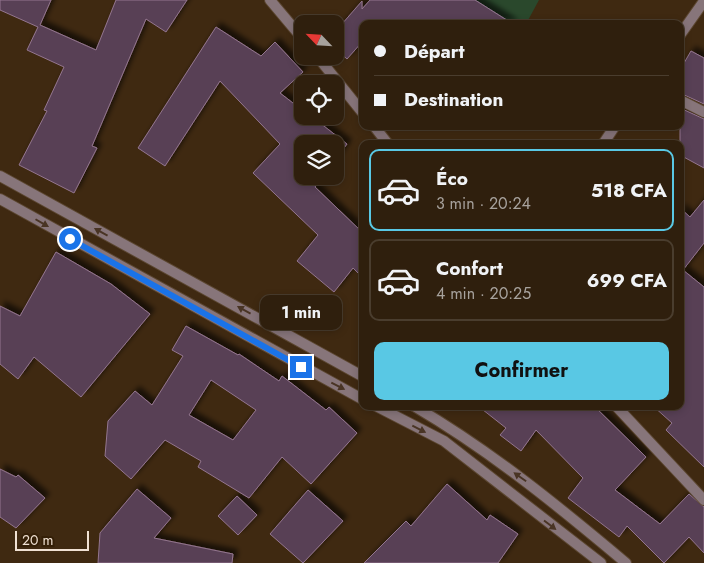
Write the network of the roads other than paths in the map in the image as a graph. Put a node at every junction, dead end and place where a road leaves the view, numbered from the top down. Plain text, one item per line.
1 (270, 0) edge
2 (704, 2) edge
3 (294, 28) edge
4 (684, 30) edge
5 (324, 65) edge
6 (684, 102) edge
7 (359, 108) edge
8 (704, 112) edge
9 (377, 130) edge
10 (385, 140) edge
11 (0, 176) edge
12 (0, 199) edge
13 (359, 374) edge
14 (359, 397) edge
15 (384, 410) edge
16 (421, 410) edge
17 (620, 410) edge
18 (704, 500) edge
19 (601, 563) edge
20 (626, 563) edge

1 - 3 street
2 - 4 street
5 - 7 street
6 - 8 street
9 - 10 street
13 -> 11 street
12 -> 14 street
15 -> 19 street
20 -> 16 street
17 - 18 street

